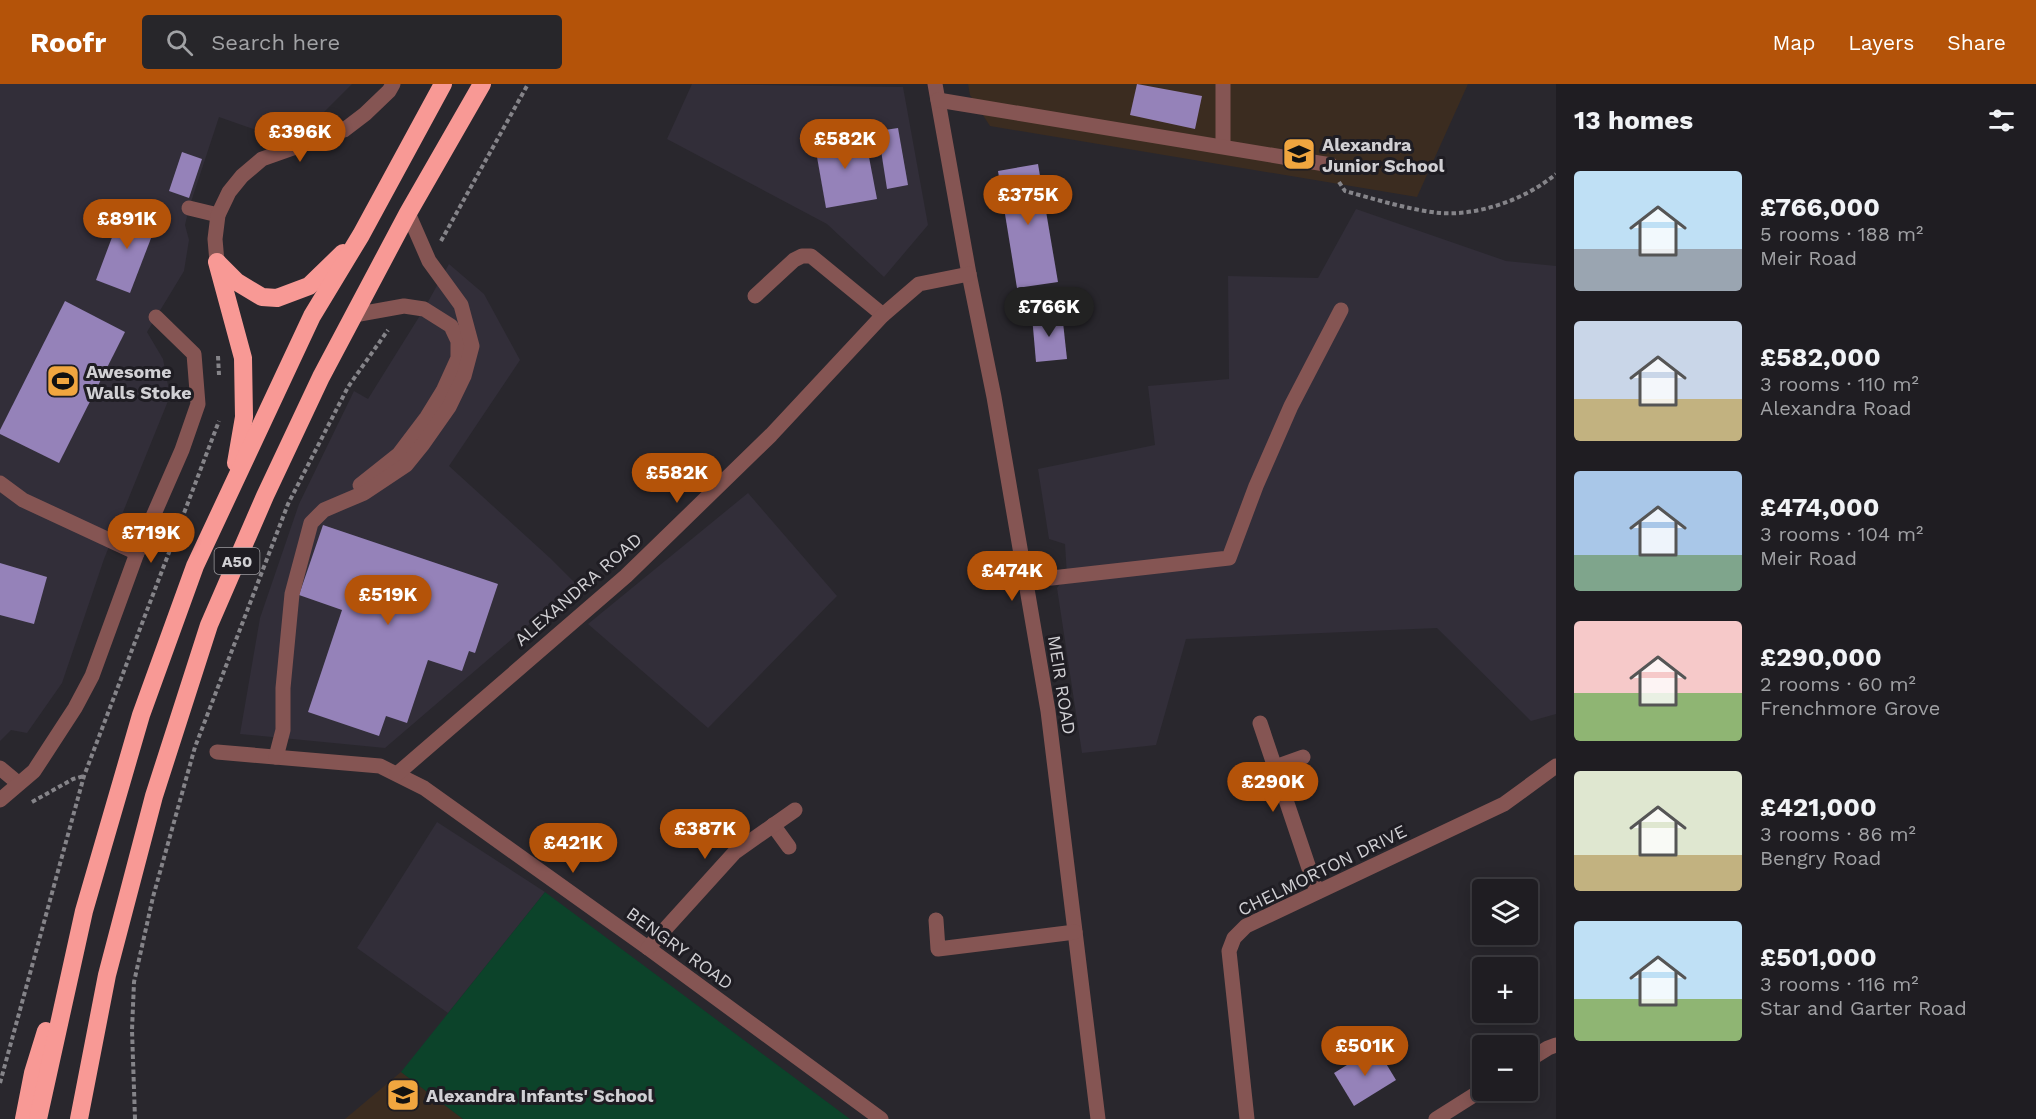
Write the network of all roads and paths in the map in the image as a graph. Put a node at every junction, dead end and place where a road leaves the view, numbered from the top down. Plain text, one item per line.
1 (393, 84) edge
2 (443, 84) edge
3 (482, 84) edge
4 (528, 84) edge
5 (935, 84) edge
6 (1223, 84) edge
7 (938, 100) junction
8 (1223, 146) junction
9 (1331, 165) joint
10 (1556, 174) edge
11 (189, 208) dead end
12 (408, 213) junction
13 (218, 215) junction
14 (362, 235) junction
15 (429, 261) junction
16 (217, 262) junction
17 (969, 274) junction
18 (755, 296) dead end
19 (404, 306) junction
20 (1341, 310) dead end
21 (354, 315) junction
22 (883, 315) junction
23 (156, 317) dead end
24 (218, 354) dead end
25 (220, 384) dead end
26 (222, 415) dead end
27 (0, 483) edge
28 (231, 489) junction
29 (344, 500) junction
30 (137, 553) junction
31 (1025, 581) junction
32 (1260, 723) dead end
33 (217, 752) dead end
34 (276, 757) junction
35 (1303, 758) dead end
36 (1556, 766) edge
37 (1275, 767) junction
38 (0, 768) edge
39 (397, 774) junction
40 (84, 776) junction
41 (18, 783) junction
42 (0, 800) edge
43 (25, 806) dead end
44 (795, 810) dead end
45 (773, 825) junction
46 (789, 847) dead end
47 (90, 890) junction
48 (1317, 892) junction
49 (936, 920) dead end
50 (1075, 932) junction
51 (648, 948) junction
52 (1556, 1045) edge
53 (1538, 1054) edge
54 (87, 1076) junction
55 (0, 1083) edge
56 (1472, 1096) edge
57 (24, 1119) edge
58 (38, 1119) edge
59 (79, 1119) edge
60 (85, 1119) edge
61 (135, 1119) edge
62 (881, 1119) edge
63 (1098, 1119) edge
64 (1247, 1119) edge
65 (1436, 1119) edge

1 - 13 street
2 - 14 highway, A50
3 - 12 highway, A50
4 - 15 path
5 - 7 street, MEIR ROAD
6 - 8 street
7 - 8 street
7 - 17 street, MEIR ROAD
8 - 9 street
9 - 10 path
11 - 13 street
12 - 15 street
12 - 21 highway, A50
13 - 16 street
14 - 16 highway
14 - 28 highway, A50
15 - 29 street
16 - 28 highway
17 - 22 street, ALEXANDRA ROAD
17 - 31 street, MEIR ROAD
18 - 22 street
19 - 21 street
19 - 29 street
19 - 61 path
20 - 31 street
21 - 54 highway, A50
22 - 39 street, ALEXANDRA ROAD
23 - 30 street
24 - 25 path
26 - 40 path
27 - 30 street
28 - 47 highway, A50
29 - 34 street
30 - 41 street
31 - 50 street, MEIR ROAD
32 - 37 street
33 - 34 street, BENGRY ROAD
34 - 39 street, BENGRY ROAD
35 - 37 street
36 - 48 street, CHELMORTON DRIVE
37 - 48 street
38 - 41 street
39 - 51 street, BENGRY ROAD
40 - 43 path
40 - 55 path
41 - 42 street
44 - 45 street
45 - 46 street
45 - 51 street
47 - 57 highway
47 - 58 highway, A50
48 - 64 street, CHELMORTON DRIVE
49 - 50 street
50 - 63 street, MEIR ROAD
51 - 62 street, BENGRY ROAD
52 - 53 street
54 - 59 highway, A50
54 - 60 highway
56 - 65 street

